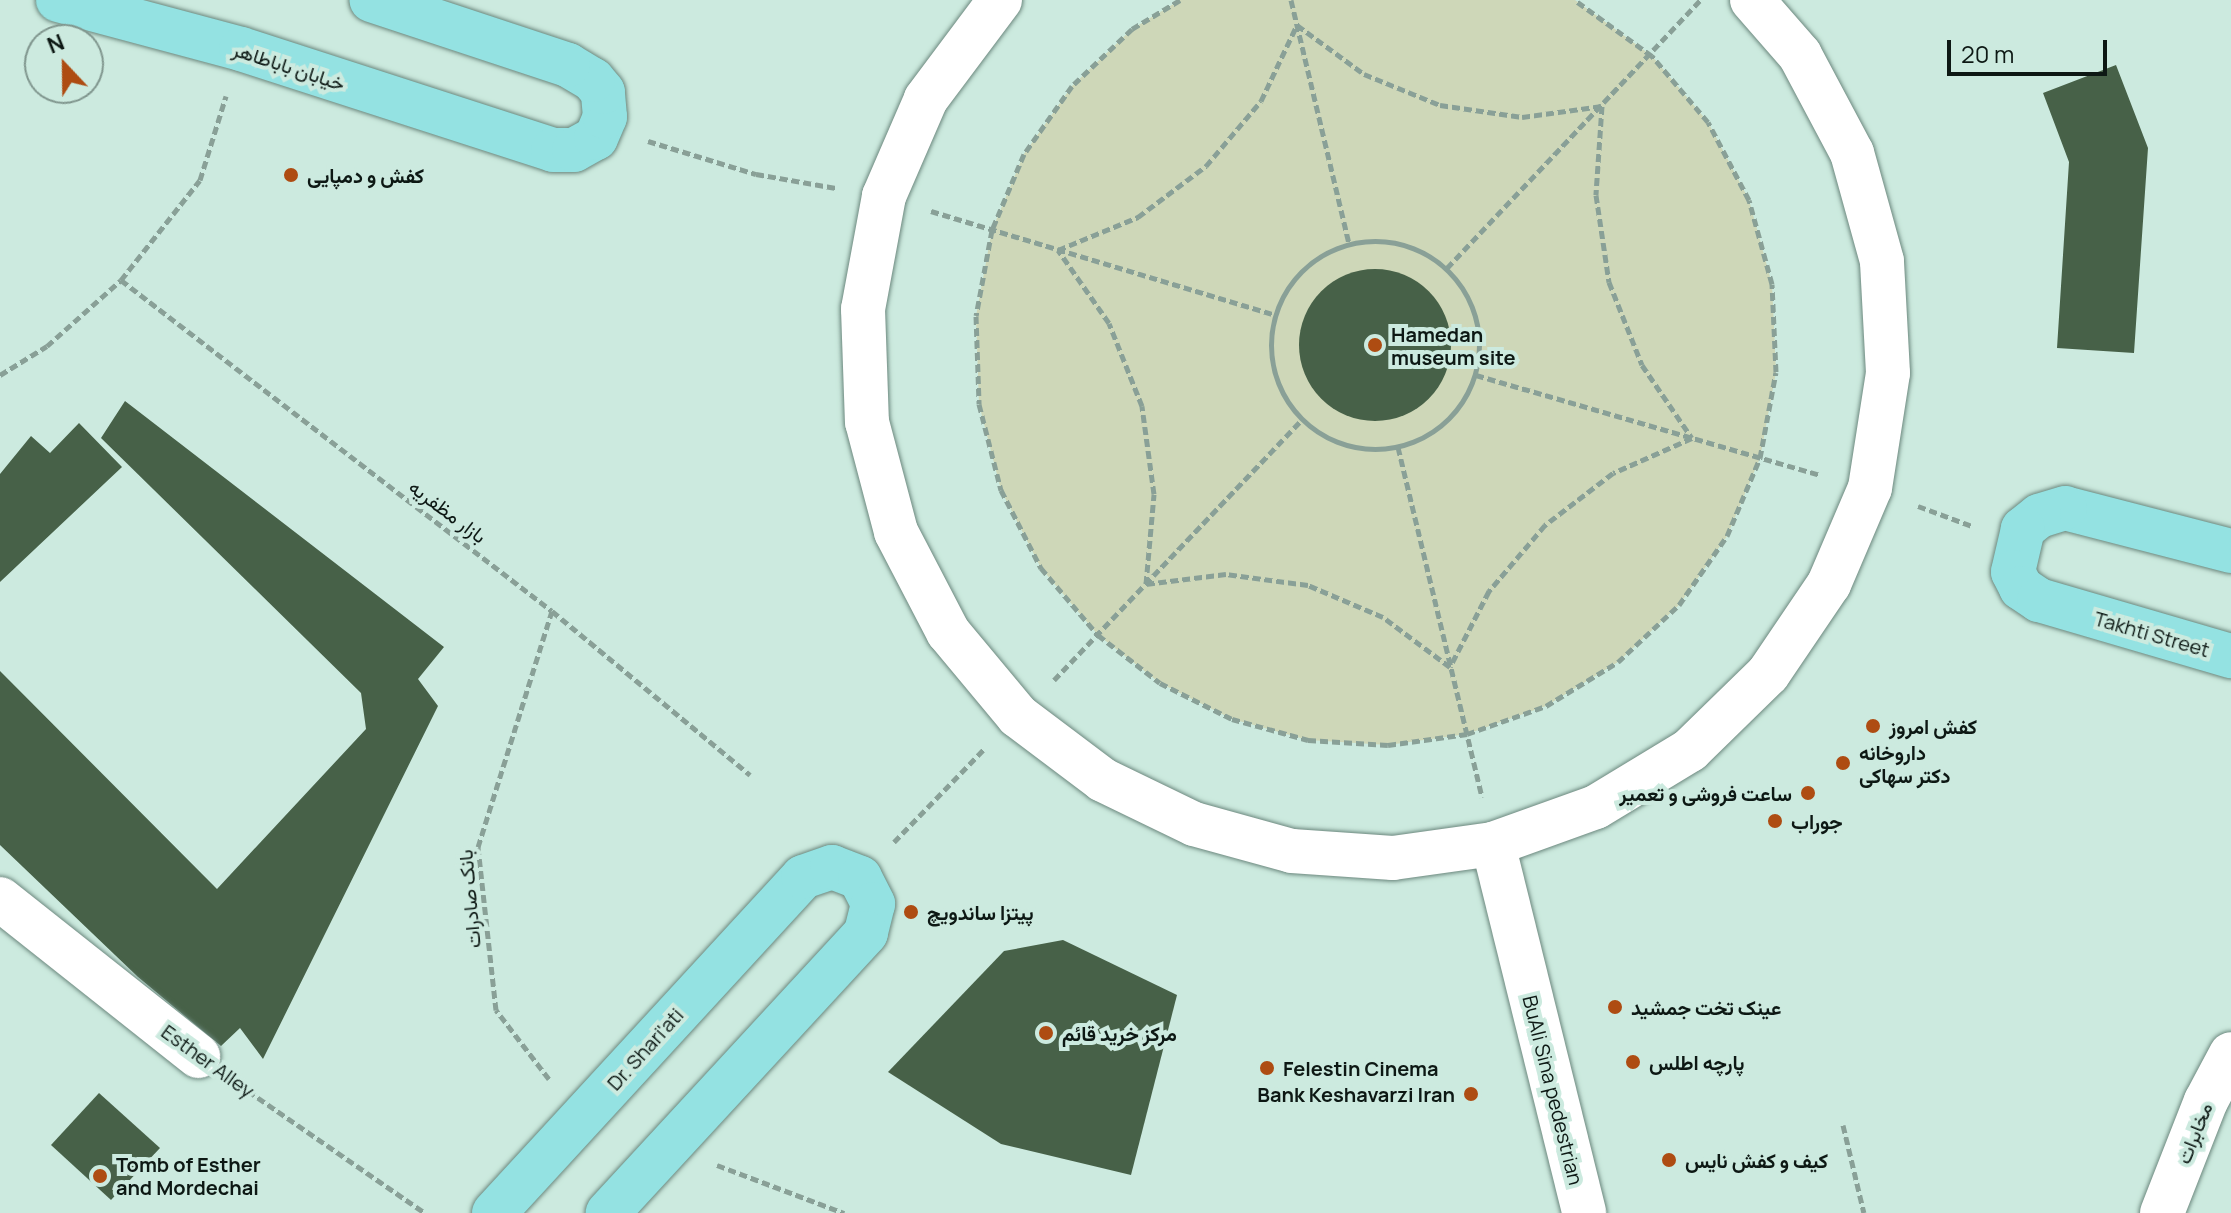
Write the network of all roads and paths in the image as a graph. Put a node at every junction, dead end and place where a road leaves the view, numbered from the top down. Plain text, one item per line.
1 (58, 0) edge
2 (371, 0) edge
3 (1000, 0) edge
4 (1180, 0) edge
5 (1291, 0) edge
6 (1575, 0) edge
7 (1700, 0) edge
8 (1752, 0) edge
9 (1297, 25) junction
10 (241, 49) junction
11 (1652, 56) junction
12 (1602, 106) junction
13 (601, 126) junction
14 (884, 196) junction
15 (992, 230) junction
16 (1349, 244) junction
17 (1058, 250) junction
18 (1447, 268) junction
19 (121, 280) junction
20 (1275, 315) junction
21 (0, 375) edge
22 (1476, 375) junction
23 (1302, 420) junction
24 (1692, 438) junction
25 (1398, 447) junction
26 (1760, 458) junction
27 (1870, 488) junction
28 (2017, 543) junction
29 (2231, 551) edge
30 (1146, 584) junction
31 (552, 611) junction
32 (1098, 635) junction
33 (2231, 656) edge
34 (1450, 667) junction
35 (1018, 716) junction
36 (1467, 734) junction
37 (750, 775) dead end
38 (1493, 844) junction
39 (860, 878) junction
40 (0, 899) edge
41 (2231, 1054) edge
42 (198, 1056) joint
43 (583, 1116) junction
44 (1843, 1125) dead end
45 (669, 1147) junction
46 (425, 1213) edge
47 (494, 1213) edge
48 (608, 1213) edge
49 (844, 1213) edge
50 (1584, 1213) edge
51 (1864, 1213) edge
52 (2162, 1213) edge

1 - 10 main road, خیابان باباطاهر
2 - 13 main road
3 - 14 street
4 - 15 path
5 - 9 path
6 - 11 path
7 - 11 path
8 - 27 street
9 - 12 path
9 - 16 path
9 - 17 path
10 - 13 main road, خیابان باباطاهر
10 - 19 path
11 - 12 path
11 - 26 path
12 - 18 path
12 - 24 path
13 - 14 path
14 - 15 path
14 - 35 street
15 - 17 path
15 - 32 path
16 - 18 path
16 - 20 path
17 - 20 path
17 - 30 path
18 - 22 path
19 - 21 path
19 - 31 path, بازار مظفریه
20 - 23 path
22 - 24 path
22 - 25 path
23 - 25 path
23 - 30 path
24 - 26 path
24 - 34 path
25 - 34 path
26 - 27 path
26 - 36 path
27 - 28 path
27 - 38 street
28 - 29 main road
28 - 33 main road, Takhti Street
30 - 32 path
30 - 34 path
31 - 37 path, بازار مظفریه
31 - 43 path, بانک صادرات
32 - 35 path
32 - 36 path
34 - 36 path
35 - 38 street
35 - 39 path
36 - 38 path
38 - 50 street, BuAli Sina pedestrian
39 - 43 main road, Dr. Shari'ati
39 - 45 main road
40 - 42 street, Esther Alley
41 - 52 street, مخابرات
42 - 46 path, Esther Alley
43 - 47 main road, Dr. Shari'ati
44 - 51 path
45 - 48 main road
45 - 49 path

